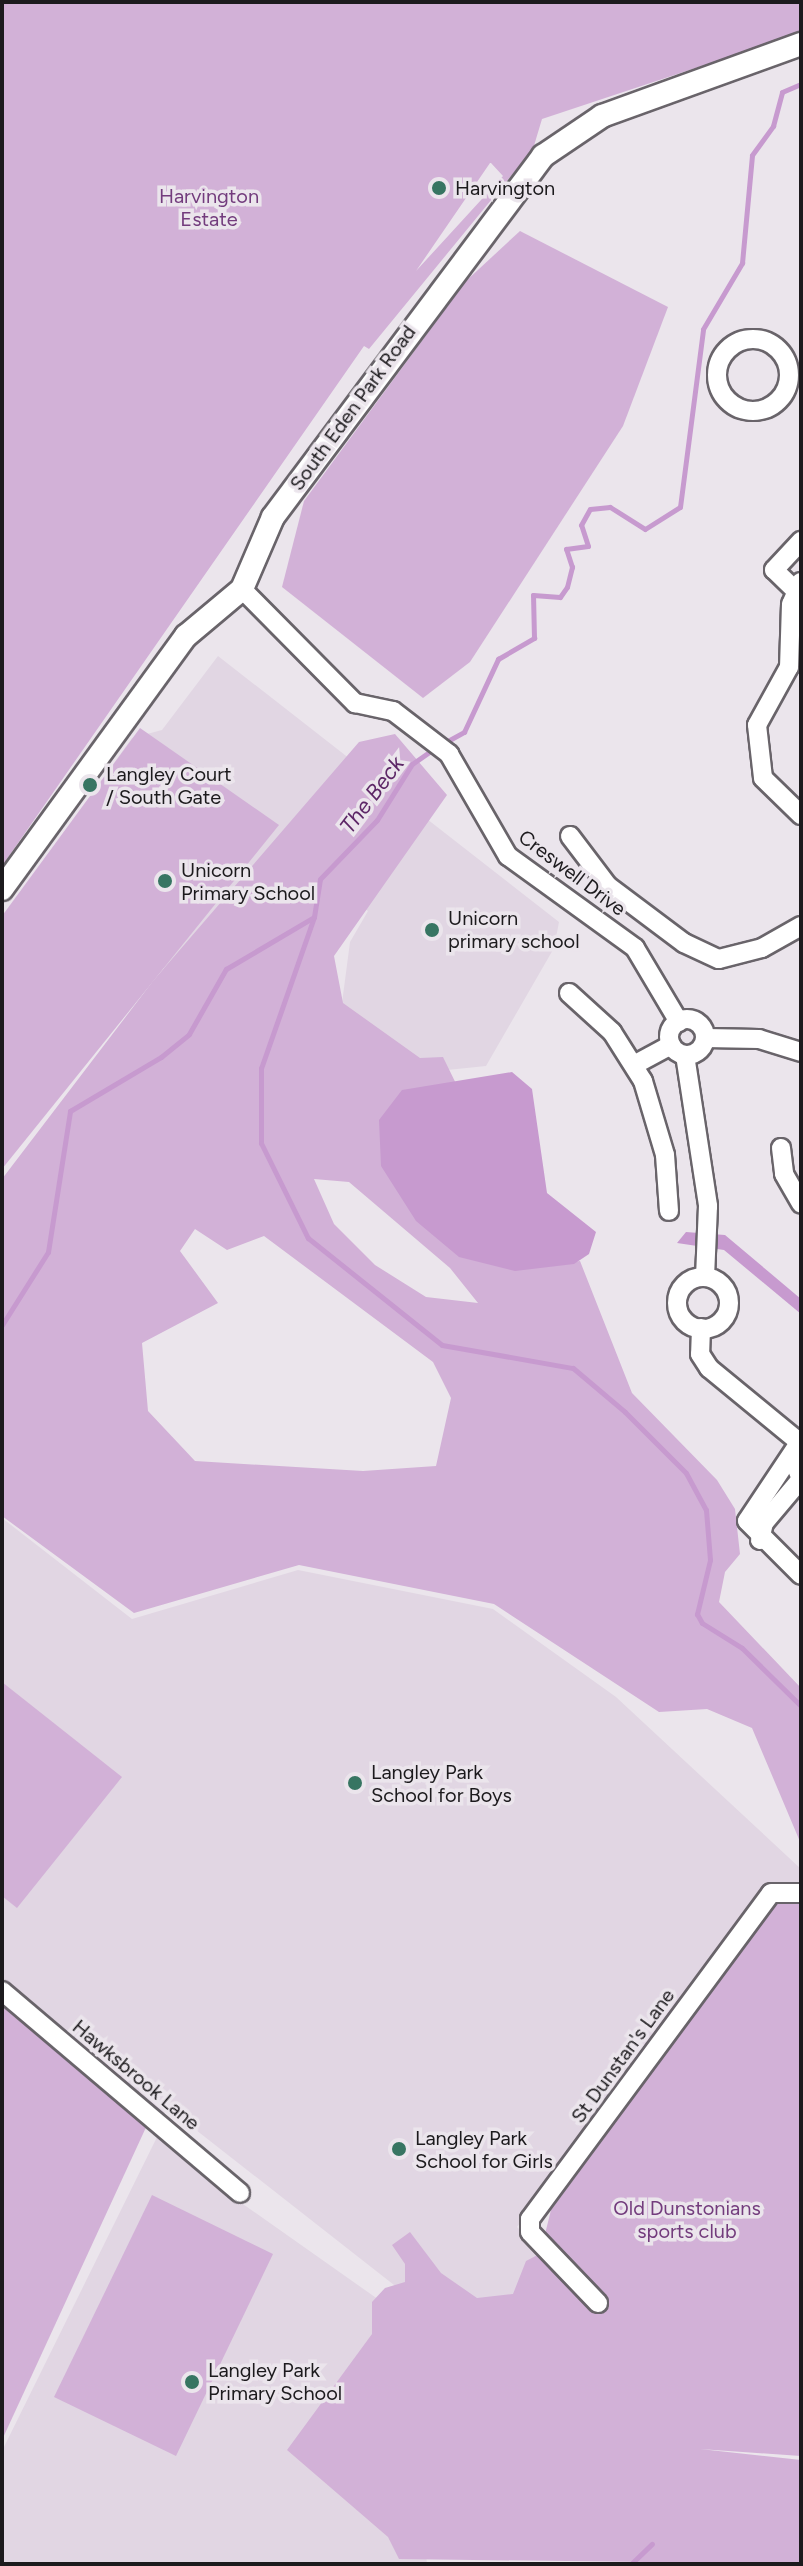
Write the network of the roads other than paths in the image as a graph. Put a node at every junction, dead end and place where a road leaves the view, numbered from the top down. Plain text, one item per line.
1 (801, 44) edge
2 (796, 381) edge
3 (801, 541) edge
4 (798, 586) edge
5 (242, 589) junction
6 (801, 815) edge
7 (570, 836) dead end
8 (2, 889) edge
9 (801, 926) edge
10 (569, 993) dead end
11 (679, 1022) junction
12 (706, 1038) junction
13 (678, 1050) junction
14 (801, 1052) edge
15 (634, 1065) junction
16 (781, 1148) dead end
17 (801, 1203) edge
18 (669, 1211) dead end
19 (705, 1277) junction
20 (701, 1328) junction
21 (798, 1447) edge
22 (801, 1575) edge
23 (801, 1893) edge
24 (2, 1991) edge
25 (240, 2193) dead end
26 (598, 2303) dead end

1 - 5 main road, South Eden Park Road
2 - 2 street
3 - 4 street
4 - 6 street
5 - 8 main road, South Eden Park Road
5 - 11 street, Creswell Drive
7 - 9 street
10 - 15 street
11 - 12 street
11 - 13 street
12 - 13 street
12 - 14 street
13 - 15 street
13 - 19 street
15 - 18 street
16 - 17 street
19 - 20 street
19 - 20 street
20 - 21 street
21 - 22 street
23 - 26 street, St Dunstan's Lane
24 - 25 street, Hawksbrook Lane

